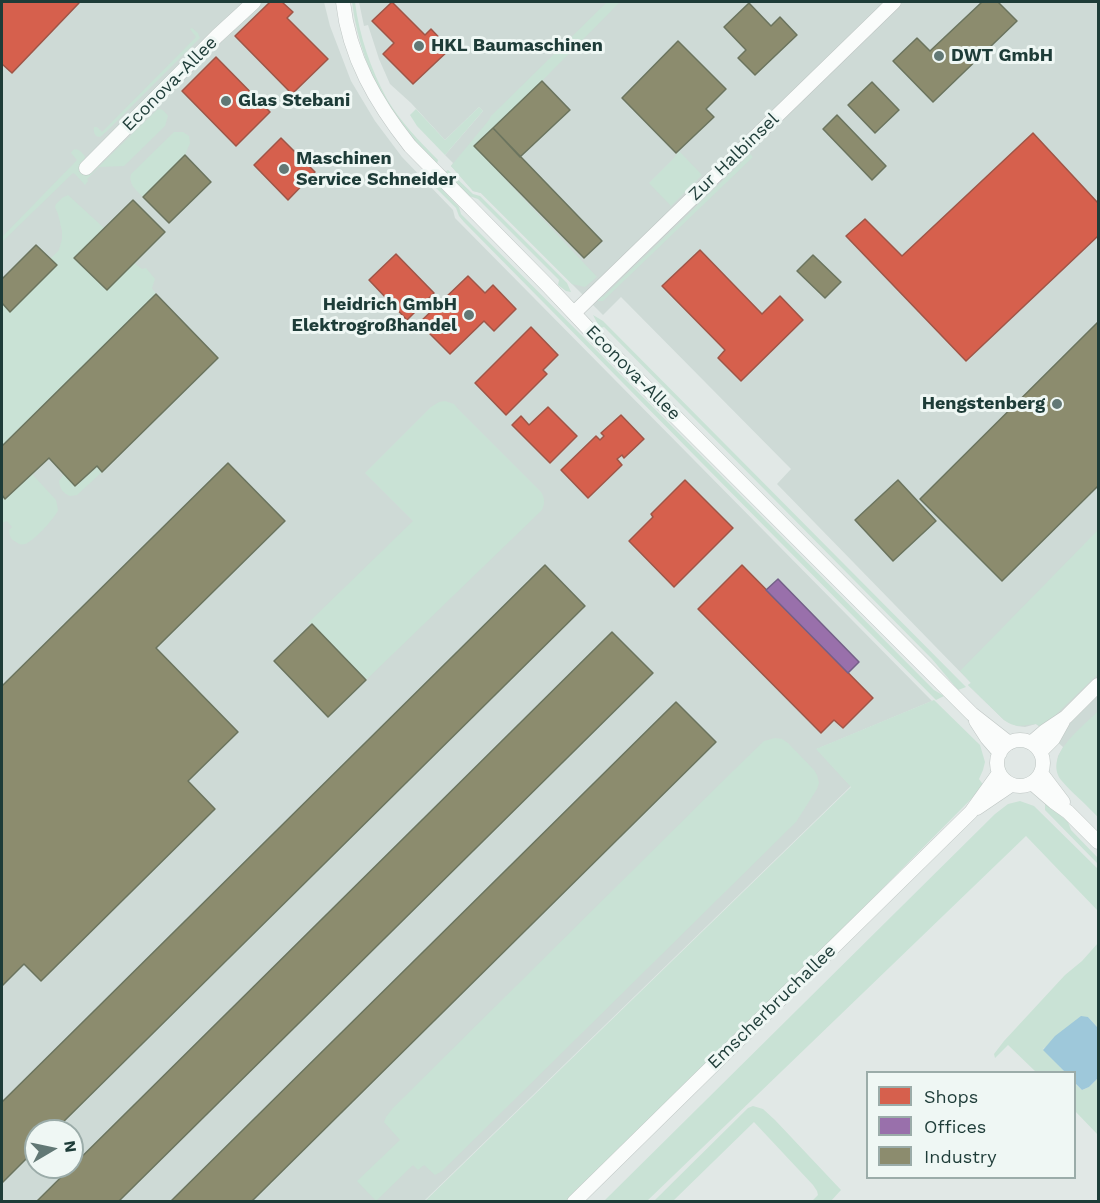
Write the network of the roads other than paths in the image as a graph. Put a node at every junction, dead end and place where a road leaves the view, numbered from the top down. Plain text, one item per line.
1 (254, 2) edge
2 (343, 2) edge
3 (894, 2) edge
4 (86, 168) dead end
5 (574, 313) junction
6 (1098, 685) edge
7 (1004, 748) junction
8 (1036, 748) junction
9 (999, 773) junction
10 (1036, 778) junction
11 (1011, 785) junction
12 (970, 812) junction
13 (1098, 842) edge
14 (574, 1202) edge

1 - 4 street, Econova-Allee
2 - 5 street, Econova-Allee
3 - 5 street, Zur Halbinsel
5 - 7 street, Econova-Allee
6 - 8 street
7 - 8 street
7 - 9 street
8 - 10 street
9 - 11 street
9 - 12 street, Emscherbruchallee
10 - 11 street
10 - 13 street
11 - 12 street, Emscherbruchallee
12 - 14 street, Emscherbruchallee

